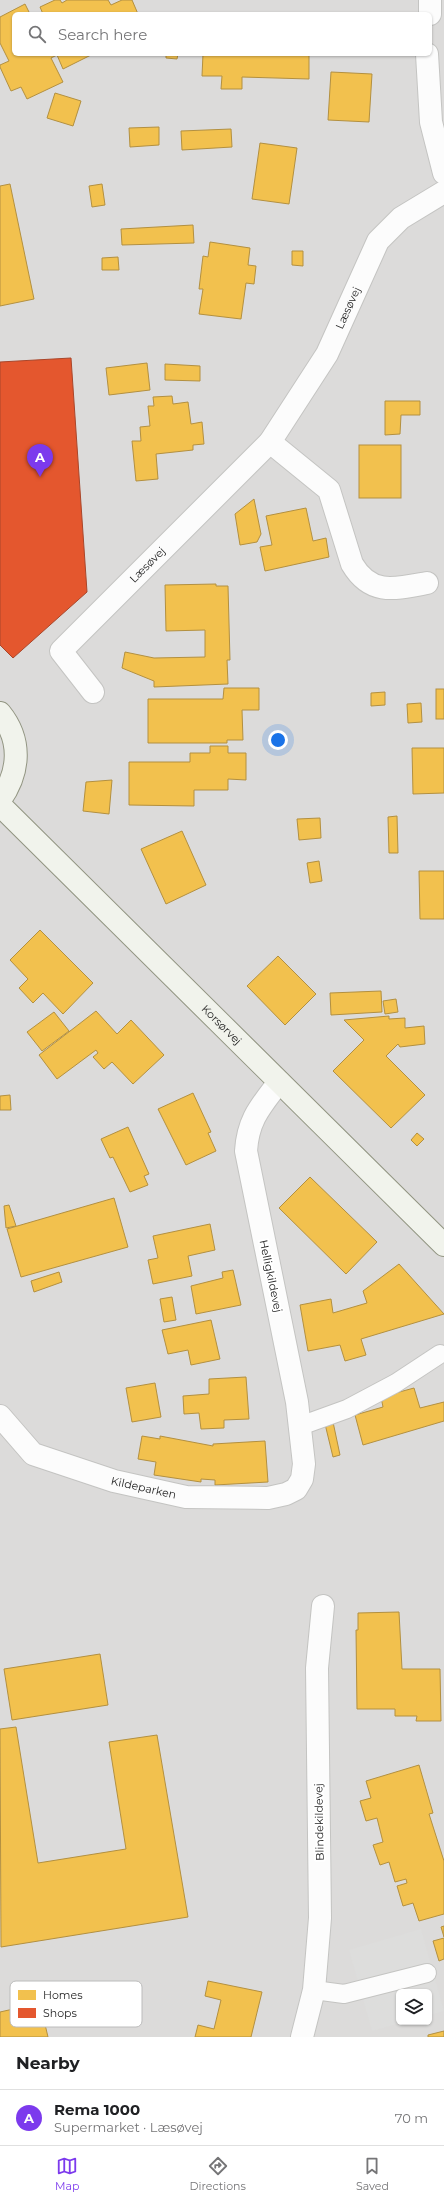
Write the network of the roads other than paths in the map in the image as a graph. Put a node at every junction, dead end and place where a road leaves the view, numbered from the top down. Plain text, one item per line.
1 (430, 0) edge
2 (430, 12) edge
3 (428, 56) edge
4 (444, 173) edge
5 (444, 192) edge
6 (270, 442) junction
7 (427, 583) dead end
8 (93, 692) dead end
9 (0, 713) edge
10 (0, 800) edge
11 (0, 805) edge
12 (280, 1082) junction
13 (444, 1245) edge
14 (440, 1354) dead end
15 (0, 1416) edge
16 (300, 1426) junction
17 (302, 1479) joint
18 (323, 1606) dead end
19 (427, 1973) dead end
20 (314, 1990) junction
21 (302, 2037) edge

1 - 2 street
3 - 4 street
5 - 6 street, Læsøvej
6 - 7 street
6 - 8 street, Læsøvej
9 - 10 street
11 - 12 street, Korsørvej
12 - 13 street, Korsørvej
12 - 16 street, Helligkildevej
14 - 16 lane
15 - 17 street, Kildeparken
16 - 17 street, Helligkildevej
18 - 20 street, Blindekildevej
19 - 20 lane
20 - 21 street, Blindekildevej

